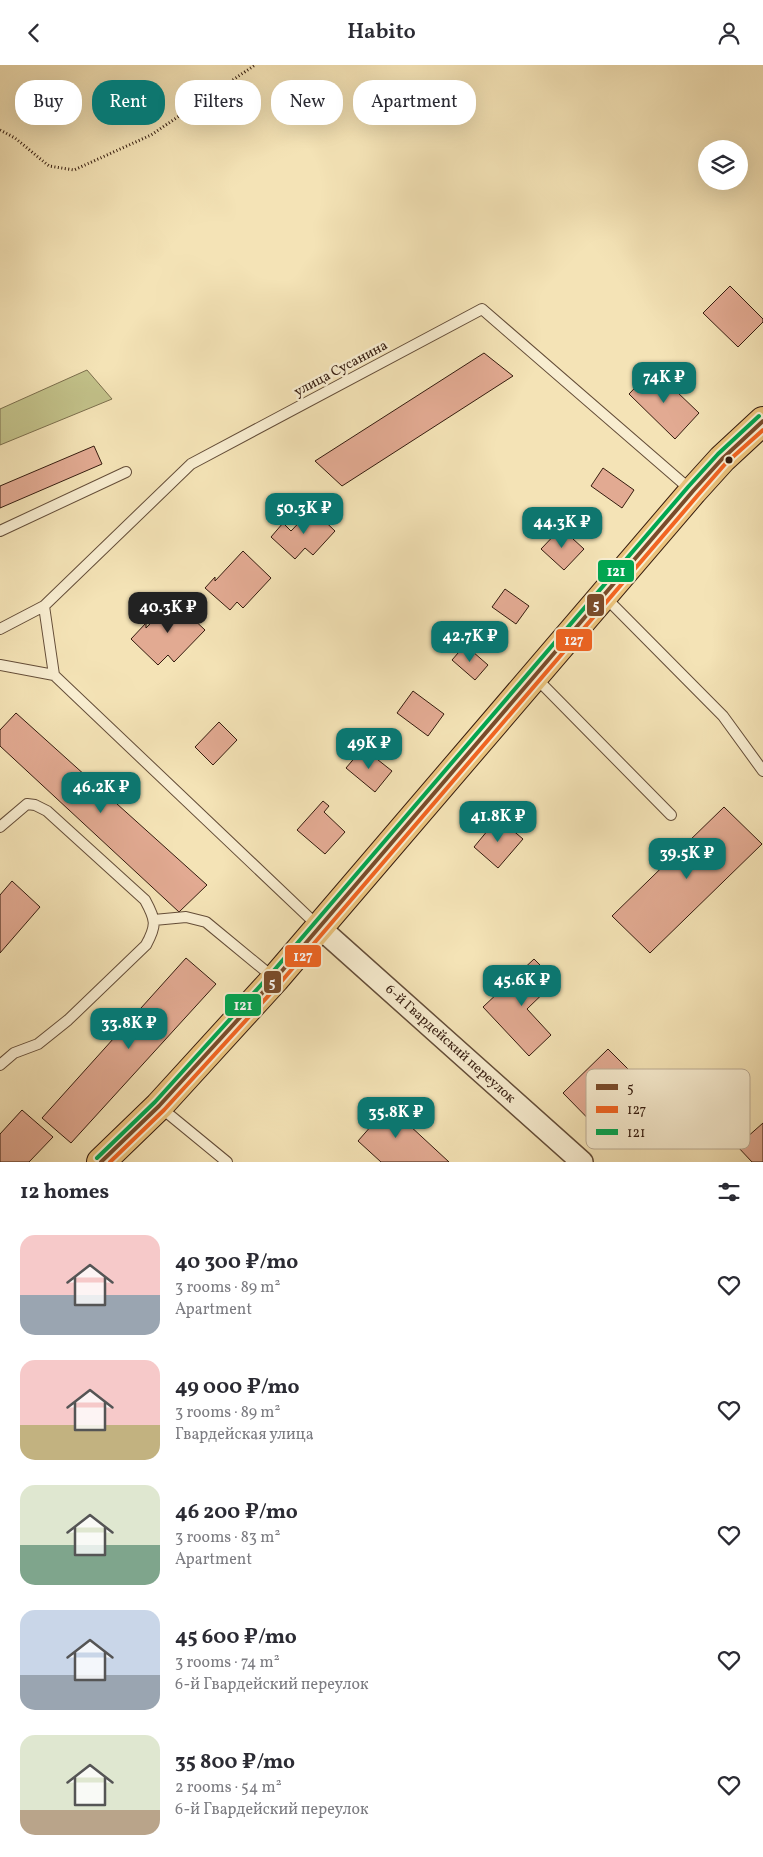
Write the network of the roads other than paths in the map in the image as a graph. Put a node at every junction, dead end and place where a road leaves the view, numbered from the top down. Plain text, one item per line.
1 (763, 421) edge
2 (126, 472) dead end
3 (692, 491) junction
4 (0, 531) edge
5 (604, 596) junction
6 (44, 606) junction
7 (0, 629) edge
8 (0, 665) edge
9 (54, 675) junction
10 (535, 677) junction
11 (763, 771) edge
12 (671, 815) dead end
13 (0, 827) edge
14 (154, 920) junction
15 (319, 927) junction
16 (274, 979) junction
17 (0, 1065) edge
18 (159, 1106) junction
19 (101, 1162) edge
20 (227, 1162) edge
21 (582, 1162) edge

1 - 3 main road
2 - 4 lane
3 - 5 main road
3 - 6 lane, улица Сусанина
5 - 10 main road
5 - 11 lane
6 - 7 lane, улица Сусанина
6 - 9 lane
8 - 9 lane
9 - 15 lane
10 - 12 lane
10 - 15 main road
13 - 14 lane
14 - 16 lane
14 - 17 lane
15 - 16 main road
15 - 21 street, 6-й Гвардейский переулок
16 - 18 main road
18 - 19 main road
18 - 20 lane

